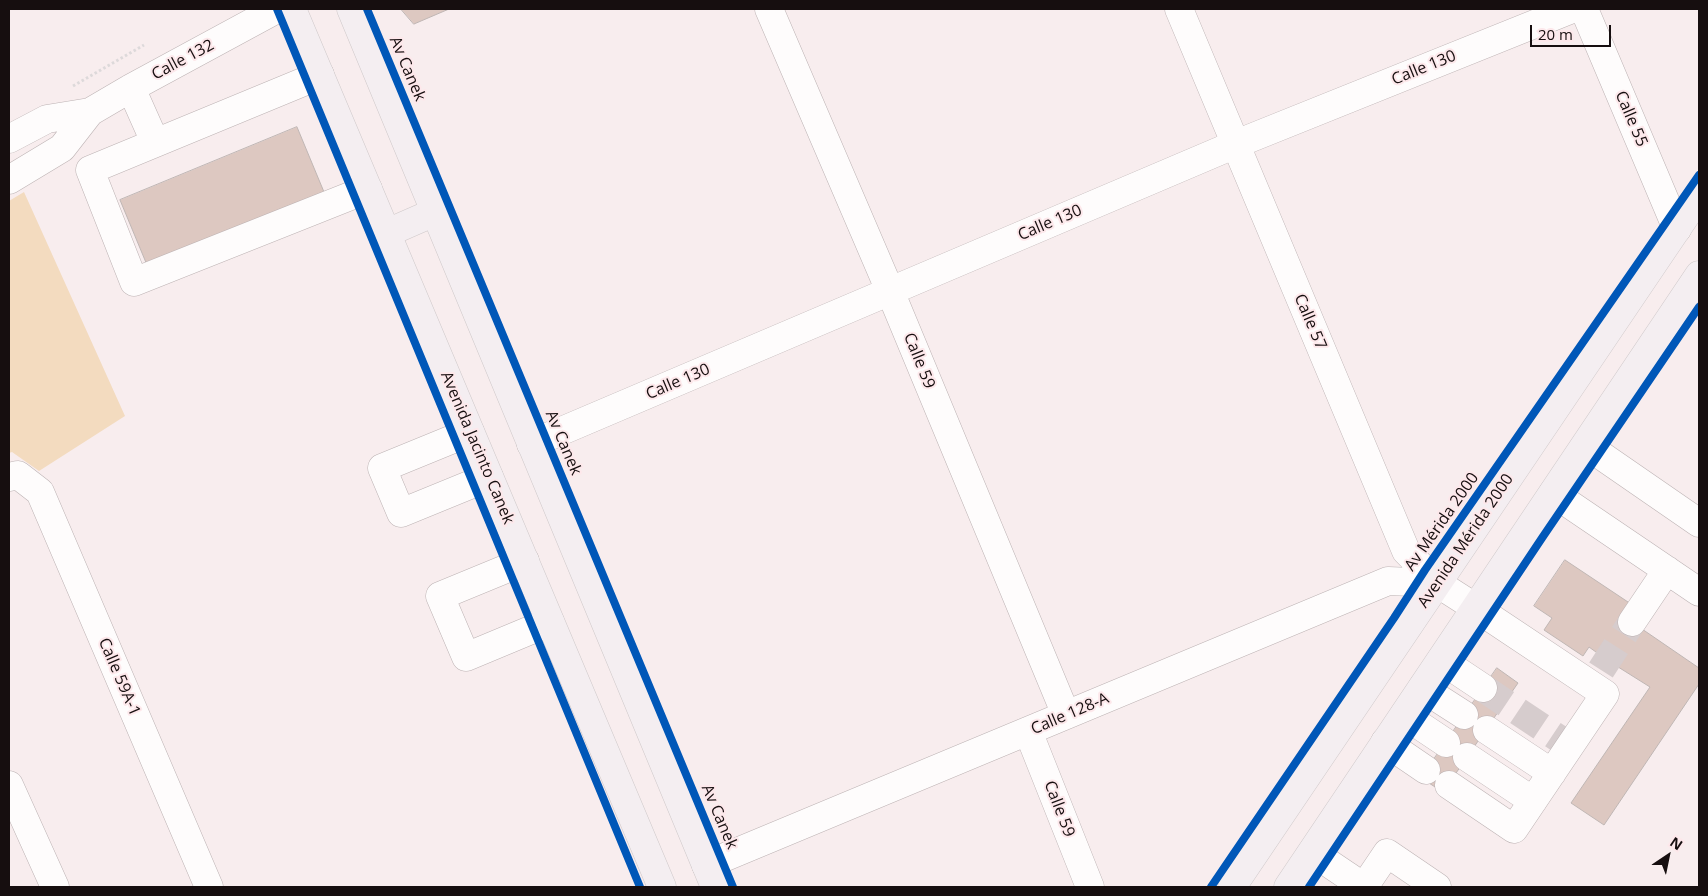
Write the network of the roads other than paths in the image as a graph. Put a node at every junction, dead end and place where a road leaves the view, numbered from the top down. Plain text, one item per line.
1 (277, 9) edge
2 (292, 9) edge
3 (350, 9) edge
4 (769, 9) edge
5 (1179, 9) edge
6 (1572, 9) edge
7 (1584, 9) edge
8 (320, 75) junction
9 (130, 88) junction
10 (90, 112) junction
11 (9, 139) edge
12 (155, 142) junction
13 (1236, 144) junction
14 (9, 180) edge
15 (368, 189) junction
16 (1699, 196) edge
17 (435, 212) junction
18 (1677, 229) junction
19 (386, 233) junction
20 (1699, 275) edge
21 (890, 291) junction
22 (470, 432) junction
23 (532, 444) junction
24 (1586, 445) junction
25 (13, 476) edge
26 (489, 477) junction
27 (1553, 493) junction
28 (1699, 523) edge
29 (525, 561) junction
30 (1666, 570) junction
31 (1437, 583) junction
32 (1699, 592) edge
33 (1476, 608) junction
34 (550, 622) junction
35 (1632, 622) tunnel mouth
36 (1441, 660) junction
37 (1422, 688) junction
38 (1482, 688) tunnel mouth
39 (1066, 715) junction
40 (1404, 715) junction
41 (1464, 715) dead end
42 (1486, 730) dead end
43 (1028, 731) junction
44 (1385, 742) junction
45 (1426, 770) dead end
46 (1552, 773) junction
47 (1449, 785) dead end
48 (9, 786) edge
49 (1532, 801) junction
50 (1312, 852) junction
51 (710, 876) edge
52 (55, 887) edge
53 (209, 887) edge
54 (662, 887) edge
55 (1090, 887) edge
56 (1232, 887) edge
57 (1288, 887) edge
58 (1364, 887) edge
59 (1437, 887) edge

1 - 9 street, Calle 132
2 - 8 main road, Avenida Jacinto Canek
3 - 17 main road
4 - 21 street, Calle 59
5 - 13 street, Calle 57
6 - 13 street, Calle 130
7 - 18 street, Calle 55
8 - 12 street
8 - 15 main road, Avenida Jacinto Canek
9 - 10 street, Calle 132
9 - 12 street
10 - 11 street, Calle 132
10 - 14 street, Calle 132
12 - 15 street
13 - 21 street, Calle 130
13 - 31 street, Calle 57
15 - 19 main road, Avenida Jacinto Canek
16 - 18 main road, Avenida Mérida 2000
17 - 19 main road
17 - 23 main road
18 - 31 main road, Avenida Mérida 2000
19 - 22 main road, Avenida Jacinto Canek
20 - 24 main road
21 - 23 street, Calle 130
21 - 39 street, Calle 59
22 - 26 main road, Avenida Jacinto Canek
22 - 26 street
23 - 51 main road
24 - 27 main road
24 - 28 street
25 - 53 street, Calle 59A-1
26 - 29 main road, Avenida Jacinto Canek
27 - 30 street
27 - 33 main road
29 - 34 main road, Avenida Jacinto Canek
29 - 34 street
30 - 32 street
30 - 35 street
31 - 33 street, Calle 57
31 - 39 street, Calle 128-A
31 - 56 main road, Avenida Mérida 2000
33 - 36 main road
33 - 46 street, Calle 57
34 - 54 main road, Avenida Jacinto Canek
36 - 37 main road
36 - 38 street
37 - 40 main road
37 - 41 street
39 - 43 street, Calle 128-A
40 - 44 main road
40 - 49 street
42 - 46 street
43 - 51 street, Calle 128-A
43 - 55 street, Calle 59
44 - 45 street
44 - 50 main road
46 - 49 street
47 - 49 street
48 - 52 street
50 - 57 main road
50 - 58 street
58 - 59 street

